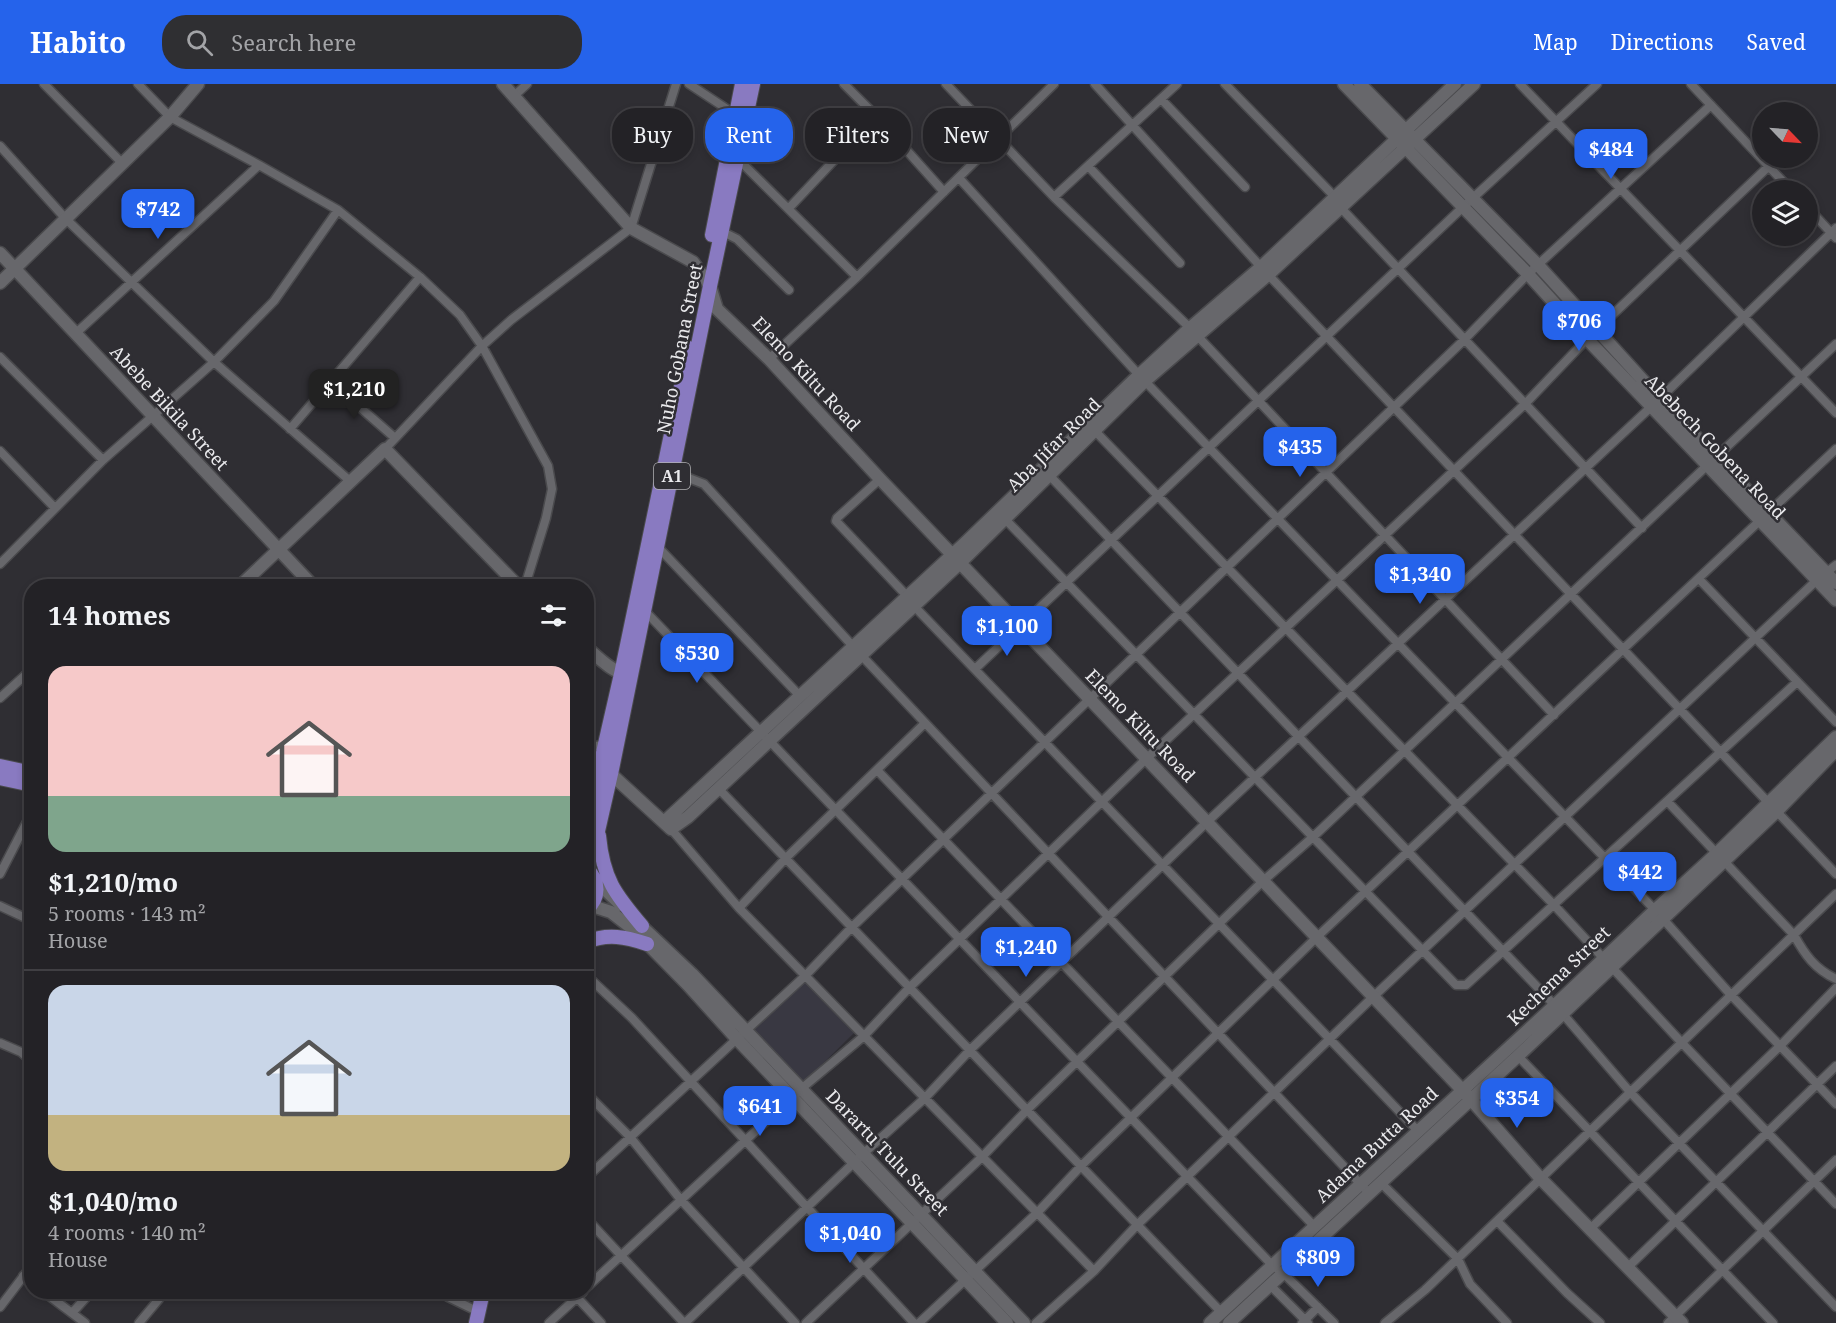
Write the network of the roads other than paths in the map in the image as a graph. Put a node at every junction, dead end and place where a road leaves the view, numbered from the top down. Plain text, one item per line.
1 (44, 84) edge
2 (138, 84) edge
3 (198, 84) edge
4 (503, 84) edge
5 (527, 84) edge
6 (676, 84) edge
7 (688, 84) edge
8 (742, 84) edge
9 (753, 84) edge
10 (844, 84) edge
11 (946, 84) edge
12 (1054, 84) edge
13 (1095, 84) edge
14 (1177, 84) edge
15 (1225, 84) edge
16 (1344, 84) edge
17 (1360, 84) edge
18 (1455, 84) edge
19 (1474, 84) edge
20 (1520, 84) edge
21 (1597, 84) edge
22 (1691, 84) edge
23 (514, 96) junction
24 (1161, 99) junction
25 (1711, 105) junction
26 (725, 108) edge
27 (737, 108) edge
28 (746, 108) edge
29 (868, 108) edge
30 (969, 108) edge
31 (170, 117) junction
32 (1556, 121) junction
33 (1132, 125) junction
34 (1010, 127) edge
35 (1400, 134) junction
36 (1409, 144) junction
37 (0, 146) edge
38 (1752, 148) edge
39 (1010, 151) edge
40 (911, 155) edge
41 (731, 162) edge
42 (732, 162) edge
43 (741, 162) edge
44 (832, 162) edge
45 (974, 162) edge
46 (123, 164) junction
47 (259, 165) junction
48 (1088, 166) junction
49 (1767, 168) edge
50 (1771, 168) edge
51 (959, 177) junction
52 (1782, 180) edge
53 (1245, 187) dead end
54 (1621, 189) junction
55 (944, 192) junction
56 (1334, 196) junction
57 (1054, 197) junction
58 (1472, 198) junction
59 (789, 208) junction
60 (1341, 208) junction
61 (1462, 208) junction
62 (338, 210) junction
63 (65, 218) junction
64 (1818, 218) edge
65 (631, 228) junction
66 (723, 232) junction
67 (1834, 233) edge
68 (1680, 251) junction
69 (0, 253) edge
70 (1180, 263) dead end
71 (1538, 265) junction
72 (1398, 268) junction
73 (15, 269) junction
74 (1265, 271) junction
75 (1528, 274) junction
76 (420, 277) junction
77 (857, 277) junction
78 (707, 281) junction
79 (131, 282) junction
80 (0, 283) edge
81 (789, 290) dead end
82 (1744, 317) junction
83 (1193, 332) junction
84 (75, 334) junction
85 (1592, 335) junction
86 (1326, 336) junction
87 (1464, 339) junction
88 (1836, 344) edge
89 (482, 346) junction
90 (0, 357) edge
91 (769, 359) junction
92 (214, 362) junction
93 (1801, 377) junction
94 (1142, 378) junction
95 (331, 382) junction
96 (1258, 400) junction
97 (1656, 403) junction
98 (1525, 404) junction
99 (1394, 407) junction
100 (1836, 413) edge
101 (152, 416) junction
102 (290, 429) junction
103 (1095, 431) junction
104 (395, 438) junction
105 (1209, 447) junction
106 (385, 449) junction
107 (1836, 449) edge
108 (0, 451) edge
109 (103, 460) junction
110 (1712, 462) junction
111 (1586, 468) junction
112 (668, 470) junction
113 (1454, 470) junction
114 (1326, 472) junction
115 (1050, 476) junction
116 (880, 479) junction
117 (350, 481) junction
118 (1158, 495) junction
119 (55, 507) junction
120 (1765, 517) junction
121 (1277, 518) junction
122 (1005, 519) junction
123 (1642, 528) junction
124 (1515, 534) junction
125 (1384, 535) junction
126 (1111, 540) junction
127 (656, 546) junction
128 (278, 550) junction
129 (956, 559) junction
130 (1, 562) edge
131 (1226, 566) junction
132 (1827, 573) edge
133 (247, 579) edge
134 (306, 579) edge
135 (511, 579) edge
136 (527, 579) edge
137 (1699, 579) junction
138 (1337, 580) junction
139 (1067, 581) junction
140 (1836, 583) edge
141 (1571, 594) junction
142 (1444, 600) junction
143 (1836, 600) edge
144 (911, 601) junction
145 (644, 610) junction
146 (1179, 611) junction
147 (1020, 626) junction
148 (1286, 628) junction
149 (1755, 638) junction
150 (1398, 643) junction
151 (857, 650) junction
152 (1624, 650) junction
153 (1136, 652) junction
154 (594, 654) edge
155 (1501, 661) junction
156 (975, 669) junction
157 (1238, 673) junction
158 (626, 675) junction
159 (24, 676) edge
160 (1797, 682) junction
161 (1347, 691) junction
162 (799, 695) junction
163 (0, 698) edge
164 (1088, 698) junction
165 (1456, 703) junction
166 (1680, 709) junction
167 (1194, 713) junction
168 (1554, 715) junction
169 (1836, 722) edge
170 (925, 723) junction
171 (765, 736) junction
172 (1298, 736) junction
173 (1836, 737) edge
174 (1044, 741) junction
175 (611, 744) junction
176 (594, 747) edge
177 (1836, 750) edge
178 (1405, 751) junction
179 (1721, 752) junction
180 (1509, 758) junction
181 (1146, 759) junction
182 (0, 766) edge
183 (877, 770) junction
184 (24, 771) edge
185 (611, 774) junction
186 (1255, 776) junction
187 (0, 778) edge
188 (24, 782) edge
189 (718, 788) junction
190 (990, 792) junction
191 (1356, 797) junction
192 (1102, 801) junction
193 (1667, 801) junction
194 (1458, 806) junction
195 (1772, 807) junction
196 (836, 810) junction
197 (1565, 817) junction
198 (594, 820) edge
199 (1207, 822) junction
200 (594, 823) edge
201 (668, 826) junction
202 (24, 828) edge
203 (594, 835) edge
204 (1313, 837) junction
205 (943, 839) junction
206 (1408, 852) junction
207 (1048, 854) junction
208 (786, 858) junction
209 (1605, 858) junction
210 (1719, 858) junction
211 (1515, 864) junction
212 (1162, 865) junction
213 (0, 874) edge
214 (1836, 874) edge
215 (594, 878) edge
216 (902, 879) junction
217 (596, 881) junction
218 (1263, 881) junction
219 (1367, 892) junction
220 (1836, 894) edge
221 (594, 899) edge
222 (1001, 899) junction
223 (1554, 905) junction
224 (0, 906) edge
225 (739, 908) junction
226 (594, 909) edge
227 (1465, 911) junction
228 (1658, 914) junction
229 (24, 917) edge
230 (1108, 917) junction
231 (1219, 924) junction
232 (642, 926) junction
233 (852, 927) junction
234 (1794, 934) junction
235 (1317, 938) junction
236 (960, 939) junction
237 (594, 940) edge
238 (647, 944) junction
239 (1423, 950) junction
240 (1503, 951) junction
241 (1061, 962) junction
242 (1608, 962) junction
243 (805, 976) junction
244 (1164, 977) junction
245 (1836, 979) edge
246 (1273, 980) junction
247 (594, 982) edge
248 (910, 987) junction
249 (1836, 988) edge
250 (1731, 995) junction
251 (1373, 997) junction
252 (1020, 1002) junction
253 (1558, 1010) junction
254 (1118, 1022) junction
255 (1218, 1033) junction
256 (741, 1034) junction
257 (864, 1036) junction
258 (1329, 1039) junction
259 (0, 1043) edge
260 (1682, 1043) junction
261 (1780, 1046) junction
262 (970, 1050) junction
263 (24, 1055) edge
264 (1518, 1056) junction
265 (1077, 1061) junction
266 (1836, 1066) edge
267 (1172, 1078) junction
268 (690, 1081) junction
269 (1817, 1085) junction
270 (1630, 1092) junction
271 (796, 1093) junction
272 (1274, 1093) junction
273 (1466, 1094) junction
274 (1730, 1094) junction
275 (925, 1098) junction
276 (594, 1101) edge
277 (1836, 1104) edge
278 (1027, 1110) junction
279 (1131, 1118) junction
280 (1418, 1131) junction
281 (1590, 1132) junction
282 (1767, 1133) junction
283 (630, 1137) junction
284 (1228, 1137) junction
285 (745, 1140) junction
286 (1679, 1143) junction
287 (982, 1157) junction
288 (858, 1158) junction
289 (1836, 1160) edge
290 (1081, 1166) junction
291 (594, 1171) edge
292 (1187, 1176) junction
293 (1541, 1179) junction
294 (1814, 1181) junction
295 (1380, 1182) junction
296 (1638, 1182) junction
297 (1716, 1182) junction
298 (1365, 1189) junction
299 (681, 1200) junction
300 (1836, 1204) edge
301 (807, 1207) junction
302 (1037, 1213) junction
303 (917, 1220) junction
304 (1497, 1221) junction
305 (1676, 1221) junction
306 (1137, 1225) junction
307 (594, 1227) edge
308 (1315, 1227) junction
309 (1589, 1230) junction
310 (1763, 1231) junction
311 (621, 1256) junction
312 (1458, 1259) junction
313 (744, 1268) junction
314 (1627, 1268) junction
315 (864, 1269) junction
316 (1278, 1269) junction
317 (1722, 1270) junction
318 (1094, 1271) junction
319 (23, 1276) edge
320 (970, 1276) junction
321 (594, 1281) edge
322 (1270, 1285) junction
323 (53, 1299) edge
324 (85, 1299) edge
325 (159, 1299) dead end
326 (451, 1299) edge
327 (483, 1299) edge
328 (489, 1299) edge
329 (571, 1299) edge
330 (582, 1299) edge
331 (0, 1307) edge
332 (1318, 1307) junction
333 (1836, 1307) edge
334 (72, 1313) junction
335 (482, 1318) edge
336 (1225, 1318) edge
337 (1675, 1320) edge
338 (1305, 1322) edge
339 (85, 1323) edge
340 (140, 1323) edge
341 (549, 1323) edge
342 (601, 1323) edge
343 (684, 1323) edge
344 (795, 1323) edge
345 (806, 1323) edge
346 (916, 1323) edge
347 (1007, 1323) edge
348 (1024, 1323) edge
349 (1036, 1323) edge
350 (1210, 1323) edge
351 (1334, 1323) edge
352 (1385, 1323) edge
353 (1507, 1323) edge
354 (1600, 1323) edge
355 (1773, 1323) edge

1 - 46 street
2 - 31 street
3 - 31 street
4 - 23 street
5 - 23 street
6 - 65 street
7 - 26 street
8 - 27 main road, Nuho Gobana Street / A1
9 - 28 main road, Nuho Gobana Street / A1
10 - 29 street
11 - 30 street
12 - 34 street
13 - 33 street
14 - 24 street
15 - 56 street
16 - 35 street, Abebech Gobena Road
17 - 35 street, Abebech Gobena Road
18 - 35 street, Aba Jifar Road
19 - 36 street, Aba Jifar Road
20 - 32 street
21 - 32 street
22 - 25 street
23 - 65 street
24 - 33 street
24 - 53 street
25 - 38 street
25 - 54 street
31 - 46 street
31 - 47 street
32 - 54 street
32 - 58 street
33 - 48 street
33 - 74 street
35 - 36 street, Abebech Gobena Road
35 - 56 street, Aba Jifar Road
36 - 58 street, Abebech Gobena Road
36 - 60 street, Aba Jifar Road
36 - 61 street, Abebech Gobena Road
37 - 63 street
39 - 57 street
40 - 55 street
41 - 78 main road, Nuho Gobana Street / A1
42 - 66 main road, Nuho Gobana Street / A1
43 - 59 street
44 - 59 street
45 - 51 street
46 - 63 street
47 - 62 street
47 - 79 street
48 - 57 street
48 - 70 street
49 - 68 street
50 - 52 street
51 - 55 street
51 - 94 street
54 - 68 street
54 - 71 street
55 - 77 street
56 - 74 street, Aba Jifar Road
57 - 83 street
58 - 61 street
58 - 71 street, Abebech Gobena Road
59 - 77 street
60 - 72 street
60 - 74 street, Aba Jifar Road
61 - 72 street
61 - 75 street, Abebech Gobena Road
62 - 76 street
62 - 92 street
63 - 73 street
63 - 79 street
64 - 67 street
65 - 78 street
65 - 89 street
66 - 78 main road, Nuho Gobana Street / A1
66 - 81 street
67 - 82 street
68 - 82 street
68 - 85 street
69 - 73 street, Abebe Bikila Street
71 - 75 street
71 - 85 street, Abebech Gobena Road
72 - 86 street
72 - 87 street
73 - 80 street
73 - 84 street, Abebe Bikila Street
74 - 83 street, Aba Jifar Road
74 - 86 street
75 - 85 street, Abebech Gobena Road
75 - 87 street
76 - 89 street
76 - 95 street
77 - 91 street
78 - 91 street, Elemo Kiltu Road
78 - 112 main road, Nuho Gobana Street / A1
79 - 84 street
79 - 92 street
82 - 93 street
82 - 97 street
83 - 94 street, Aba Jifar Road
83 - 96 street
84 - 101 street, Abebe Bikila Street
85 - 97 street, Abebech Gobena Road
85 - 98 street
86 - 96 street
86 - 99 street
87 - 98 street
87 - 99 street
88 - 93 street
89 - 104 street
89 - 136 street
90 - 109 street
91 - 116 street, Elemo Kiltu Road
92 - 101 street
92 - 102 street
93 - 100 street
93 - 110 street
94 - 103 street, Aba Jifar Road
94 - 105 street
94 - 129 street, Aba Jifar Road
95 - 102 street
95 - 104 street
96 - 105 street
96 - 114 street
97 - 110 street, Abebech Gobena Road
97 - 111 street
98 - 111 street
98 - 113 street
99 - 113 street
99 - 114 street
101 - 109 street
101 - 128 street, Abebe Bikila Street
102 - 117 street
103 - 115 street, Aba Jifar Road
103 - 118 street
104 - 106 street
105 - 118 street
105 - 121 street
106 - 117 street
106 - 135 street
107 - 120 street
108 - 119 street
109 - 119 street
110 - 120 street, Abebech Gobena Road
110 - 123 street
111 - 123 street
111 - 124 street
112 - 127 main road, Nuho Gobana Street / A1
112 - 151 street
112 - 158 main road, Nuho Gobana Street / A1
113 - 124 street
113 - 125 street
114 - 121 street
114 - 125 street
115 - 122 street, Aba Jifar Road
115 - 126 street
116 - 129 street, Elemo Kiltu Road
116 - 144 street
117 - 128 street
118 - 126 street
118 - 131 street
119 - 130 street
120 - 132 street, Abebech Gobena Road
120 - 137 street
121 - 131 street
121 - 138 street
122 - 129 street, Aba Jifar Road
122 - 139 street
123 - 141 street
124 - 141 street
124 - 142 street
125 - 138 street
125 - 142 street
126 - 139 street
126 - 146 street
127 - 145 main road, Nuho Gobana Street / A1
127 - 162 street
128 - 133 street
128 - 134 street, Abebe Bikila Street
129 - 144 street, Aba Jifar Road
129 - 147 street, Elemo Kiltu Road
131 - 146 street
131 - 148 street
132 - 140 street, Abebech Gobena Road
132 - 143 street, Abebech Gobena Road
132 - 149 street
137 - 149 street
137 - 152 street
138 - 148 street
138 - 150 street
139 - 147 street
139 - 153 street
141 - 152 street
141 - 155 street
142 - 150 street
142 - 155 street
144 - 151 street, Aba Jifar Road
144 - 156 street
145 - 158 main road, Nuho Gobana Street / A1
145 - 171 street
146 - 153 street
146 - 157 street
147 - 156 street
147 - 164 street, Elemo Kiltu Road
148 - 157 street
148 - 161 street
149 - 160 street
149 - 166 street
150 - 161 street
150 - 165 street
151 - 162 street, Aba Jifar Road
151 - 170 street
151 - 171 street, Aba Jifar Road
152 - 166 street
152 - 168 street
153 - 164 street
153 - 167 street
154 - 158 street
155 - 165 street
155 - 168 street
156 - 174 street
157 - 167 street
157 - 172 street
158 - 175 main road, Nuho Gobana Street / A1
159 - 163 street
160 - 169 street
160 - 179 street
161 - 172 street
161 - 178 street
162 - 171 street, Aba Jifar Road
164 - 174 street
164 - 181 street, Elemo Kiltu Road
165 - 178 street
165 - 180 street
166 - 179 street
166 - 197 street
167 - 181 street
167 - 186 street
168 - 180 street
170 - 183 street
170 - 190 street
171 - 189 street, Aba Jifar Road
171 - 196 street
171 - 201 street, Aba Jifar Road
172 - 186 street
172 - 191 street
173 - 195 street, Kechema Street
174 - 190 street
174 - 192 street
175 - 176 street
175 - 185 main road, Nuho Gobana Street / A1
175 - 198 main road, Nuho Gobana Street / A1
177 - 195 street, Kechema Street
178 - 191 street
178 - 194 street
179 - 193 street
179 - 195 street
180 - 194 street
180 - 197 street
181 - 192 street
181 - 199 street, Elemo Kiltu Road
182 - 184 main road
183 - 196 street
183 - 205 street
185 - 200 main road, Nuho Gobana Street / A1
185 - 201 street
186 - 199 street
186 - 204 street
187 - 188 main road
189 - 201 street, Aba Jifar Road
189 - 208 street
190 - 205 street
190 - 207 street
191 - 204 street
191 - 206 street
192 - 207 street
192 - 212 street
193 - 209 street
193 - 210 street
194 - 206 street
194 - 211 street
195 - 210 street, Kechema Street
195 - 214 street
196 - 208 street
196 - 216 street
197 - 209 street
197 - 211 street
199 - 212 street
199 - 218 street, Elemo Kiltu Road
201 - 225 street
202 - 213 street
203 - 232 main road
204 - 218 street
204 - 219 street
205 - 216 street
205 - 222 street
206 - 219 street
206 - 227 street
207 - 222 street
207 - 230 street
208 - 225 street
208 - 233 street
209 - 223 street
209 - 228 street
210 - 228 street, Kechema Street
210 - 234 street
211 - 223 street
211 - 227 street
212 - 230 street
212 - 231 street
215 - 217 main road
216 - 233 street
216 - 236 street
217 - 221 main road
217 - 232 street, Darartu Tulu Street
218 - 231 street
218 - 235 street, Elemo Kiltu Road
219 - 235 street
219 - 239 street
220 - 234 street
222 - 236 street
222 - 241 street
223 - 240 street
223 - 242 street
224 - 229 street
225 - 243 street
226 - 238 street, Darartu Tulu Street
227 - 239 street
227 - 240 street
228 - 242 street, Kechema Street
228 - 250 street
230 - 241 street
230 - 244 street
231 - 244 street
231 - 246 street
232 - 256 street, Darartu Tulu Street
233 - 243 street
233 - 248 street
234 - 245 street
234 - 250 street
235 - 246 street
235 - 251 street, Elemo Kiltu Road
236 - 248 street
236 - 252 street
237 - 238 main road
238 - 256 street, Darartu Tulu Street
239 - 240 street
239 - 251 street
240 - 253 street
241 - 252 street
241 - 254 street
242 - 253 street, Kechema Street
242 - 260 street
243 - 256 street
243 - 257 street
244 - 254 street
244 - 255 street
246 - 255 street
246 - 258 street
247 - 268 street
248 - 257 street
248 - 262 street
249 - 261 street
250 - 260 street
250 - 261 street
251 - 258 street
251 - 273 street, Elemo Kiltu Road
252 - 262 street
252 - 265 street
253 - 264 street, Kechema Street
253 - 270 street
253 - 273 street, Kechema Street
254 - 265 street
254 - 267 street
255 - 267 street
255 - 272 street
256 - 268 street
256 - 271 street, Darartu Tulu Street
257 - 271 street
257 - 275 street
258 - 272 street
258 - 280 street
259 - 263 street
260 - 270 street
260 - 274 street
261 - 269 street
261 - 274 street
262 - 275 street
262 - 278 street
264 - 273 street, Kechema Street
264 - 281 street
265 - 278 street
265 - 279 street
266 - 269 street
267 - 279 street
267 - 284 street
268 - 283 street
268 - 285 street
269 - 277 street
269 - 282 street
270 - 281 street
270 - 286 street
271 - 285 street
271 - 288 street, Darartu Tulu Street
272 - 284 street
272 - 298 street
273 - 280 street, Adama Butta Road
273 - 293 street, Elemo Kiltu Road
273 - 295 street, Adama Butta Road
274 - 282 street
274 - 286 street
275 - 287 street
275 - 288 street
276 - 283 street
278 - 287 street
278 - 290 street
279 - 290 street
279 - 292 street
280 - 298 street, Adama Butta Road
281 - 293 street
281 - 296 street
282 - 294 street
282 - 297 street
283 - 291 street
283 - 299 street
284 - 292 street
284 - 308 street
285 - 299 street
285 - 301 street
286 - 296 street
286 - 297 street
287 - 302 street
287 - 303 street
288 - 301 street
288 - 303 street, Darartu Tulu Street
289 - 294 street
290 - 302 street
290 - 306 street
292 - 306 street
292 - 316 street
293 - 304 street
293 - 309 street, Elemo Kiltu Road
294 - 300 street
294 - 310 street
295 - 298 street, Adama Butta Road
295 - 312 street
296 - 305 street
296 - 309 street
297 - 305 street
297 - 310 street
298 - 308 street, Adama Butta Road
298 - 316 street, Adama Butta Road
299 - 311 street
299 - 313 street
301 - 313 street
301 - 315 street
302 - 318 street
302 - 320 street
303 - 315 street
303 - 320 street, Darartu Tulu Street
304 - 312 street
304 - 354 street
305 - 314 street
305 - 317 street
306 - 318 street
306 - 336 street
307 - 311 street
308 - 316 street, Adama Butta Road
309 - 314 street, Elemo Kiltu Road
310 - 317 street
310 - 333 street
311 - 321 street
311 - 343 street
312 - 352 street
312 - 353 street
313 - 343 street
313 - 344 street
314 - 337 street, Elemo Kiltu Road
315 - 345 street
315 - 346 street
316 - 322 street, Adama Butta Road
316 - 332 street
316 - 336 street, Adama Butta Road
317 - 337 street
317 - 355 street
318 - 349 street
319 - 331 street
320 - 346 street
320 - 347 street, Darartu Tulu Street
320 - 348 street, Darartu Tulu Street
322 - 336 street, Adama Butta Road
322 - 338 street
323 - 334 street
324 - 334 street
325 - 340 street
326 - 335 street
327 - 335 main road
328 - 335 main road
329 - 341 street
330 - 342 street
332 - 338 street
332 - 351 street
334 - 339 street
336 - 350 street, Adama Butta Road

